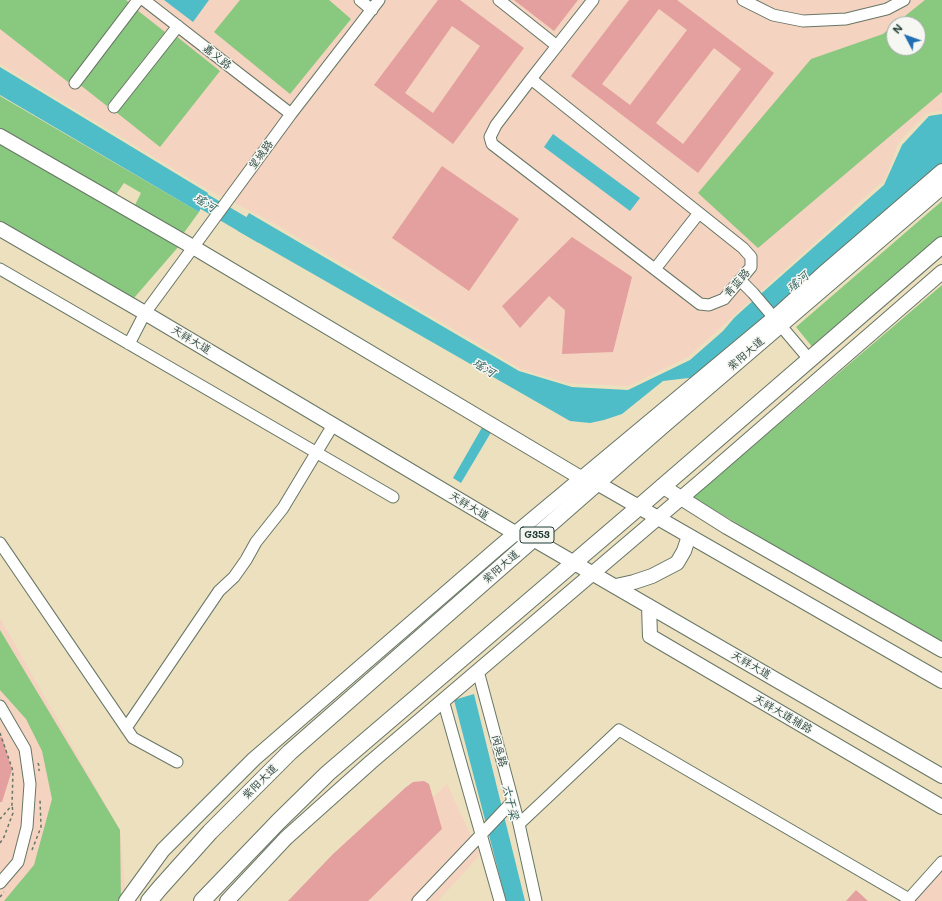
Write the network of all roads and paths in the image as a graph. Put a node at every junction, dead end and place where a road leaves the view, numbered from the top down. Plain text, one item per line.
1 (138, 0) edge
2 (144, 0) edge
3 (360, 0) edge
4 (379, 0) edge
5 (499, 0) edge
6 (593, 0) edge
7 (743, 0) edge
8 (904, 0) edge
9 (372, 10) junction
10 (178, 26) junction
11 (557, 46) junction
12 (531, 79) junction
13 (75, 83) dead end
14 (114, 107) dead end
15 (291, 114) junction
16 (0, 136) edge
17 (942, 171) edge
18 (942, 186) edge
19 (699, 212) junction
20 (0, 228) edge
21 (197, 243) junction
22 (942, 245) edge
23 (0, 269) edge
24 (655, 269) junction
25 (942, 272) edge
26 (740, 280) junction
27 (145, 313) junction
28 (777, 321) junction
29 (129, 344) junction
30 (809, 359) junction
31 (333, 425) junction
32 (316, 453) junction
33 (581, 478) junction
34 (597, 483) junction
35 (662, 486) junction
36 (393, 498) dead end
37 (681, 498) junction
38 (639, 507) junction
39 (658, 518) junction
40 (515, 533) junction
41 (689, 536) junction
42 (533, 539) junction
43 (0, 543) edge
44 (574, 563) junction
45 (592, 574) junction
46 (616, 586) junction
47 (649, 606) junction
48 (942, 650) edge
49 (478, 671) junction
50 (942, 681) edge
51 (443, 700) junction
52 (0, 706) edge
53 (126, 728) junction
54 (0, 733) edge
55 (177, 762) dead end
56 (942, 776) edge
57 (513, 801) junction
58 (12, 804) junction
59 (942, 807) edge
60 (0, 819) edge
61 (519, 824) junction
62 (481, 835) junction
63 (0, 843) edge
64 (942, 862) edge
65 (0, 883) edge
66 (908, 900) edge
67 (126, 901) edge
68 (149, 901) edge
69 (202, 901) edge
70 (227, 901) edge
71 (418, 901) edge
72 (500, 901) edge
73 (536, 901) edge

1 - 13 street
2 - 10 street, 嘉义路
3 - 9 street
4 - 9 street, 望城路
5 - 11 street
6 - 11 street, 青蓝路
7 - 8 street
9 - 15 street, 望城路
10 - 14 street
10 - 15 street, 嘉义路
11 - 12 street, 青蓝路
12 - 19 street, 青蓝路
12 - 24 street, 青蓝路
15 - 21 street, 望城路
16 - 21 main road
17 - 28 main road
18 - 28 highway, 紫阳大道 / G353
19 - 24 street
19 - 26 street, 青蓝路
20 - 27 main road, 天祥大道
21 - 27 street, 望城路
21 - 33 main road
22 - 30 highway
23 - 29 street
24 - 26 street, 青蓝路
25 - 37 main road
26 - 28 street
27 - 29 street, 望城路
27 - 31 main road, 天祥大道
28 - 30 street
28 - 33 main road
28 - 34 highway, 紫阳大道 / G353
29 - 32 street
30 - 35 highway
31 - 32 street
31 - 40 main road, 天祥大道
32 - 36 street
32 - 53 street
33 - 34 main road
33 - 40 main road
34 - 38 main road
34 - 42 highway, 紫阳大道 / G353
35 - 37 main road
35 - 38 highway
37 - 39 main road
37 - 48 main road
38 - 39 main road
38 - 44 highway
39 - 41 main road
39 - 45 main road
40 - 42 main road, 天祥大道
40 - 67 main road
41 - 46 main road
41 - 50 main road
42 - 44 main road, 天祥大道
42 - 68 highway, 紫阳大道 / G353
43 - 53 street
44 - 45 main road, 天祥大道
44 - 69 highway
45 - 46 main road, 天祥大道
45 - 49 main road
46 - 47 main road, 天祥大道
47 - 56 main road, 天祥大道
47 - 59 main road, 天祥大道辅路
49 - 51 main road
49 - 57 street, 闵吴路
51 - 62 street
51 - 70 main road
52 - 65 street
53 - 55 street
54 - 58 path
57 - 61 street, 闵吴路
57 - 62 street
58 - 60 path
58 - 63 path
61 - 66 street
61 - 73 street, 闵吴路
62 - 71 street
62 - 72 street
64 - 66 street

